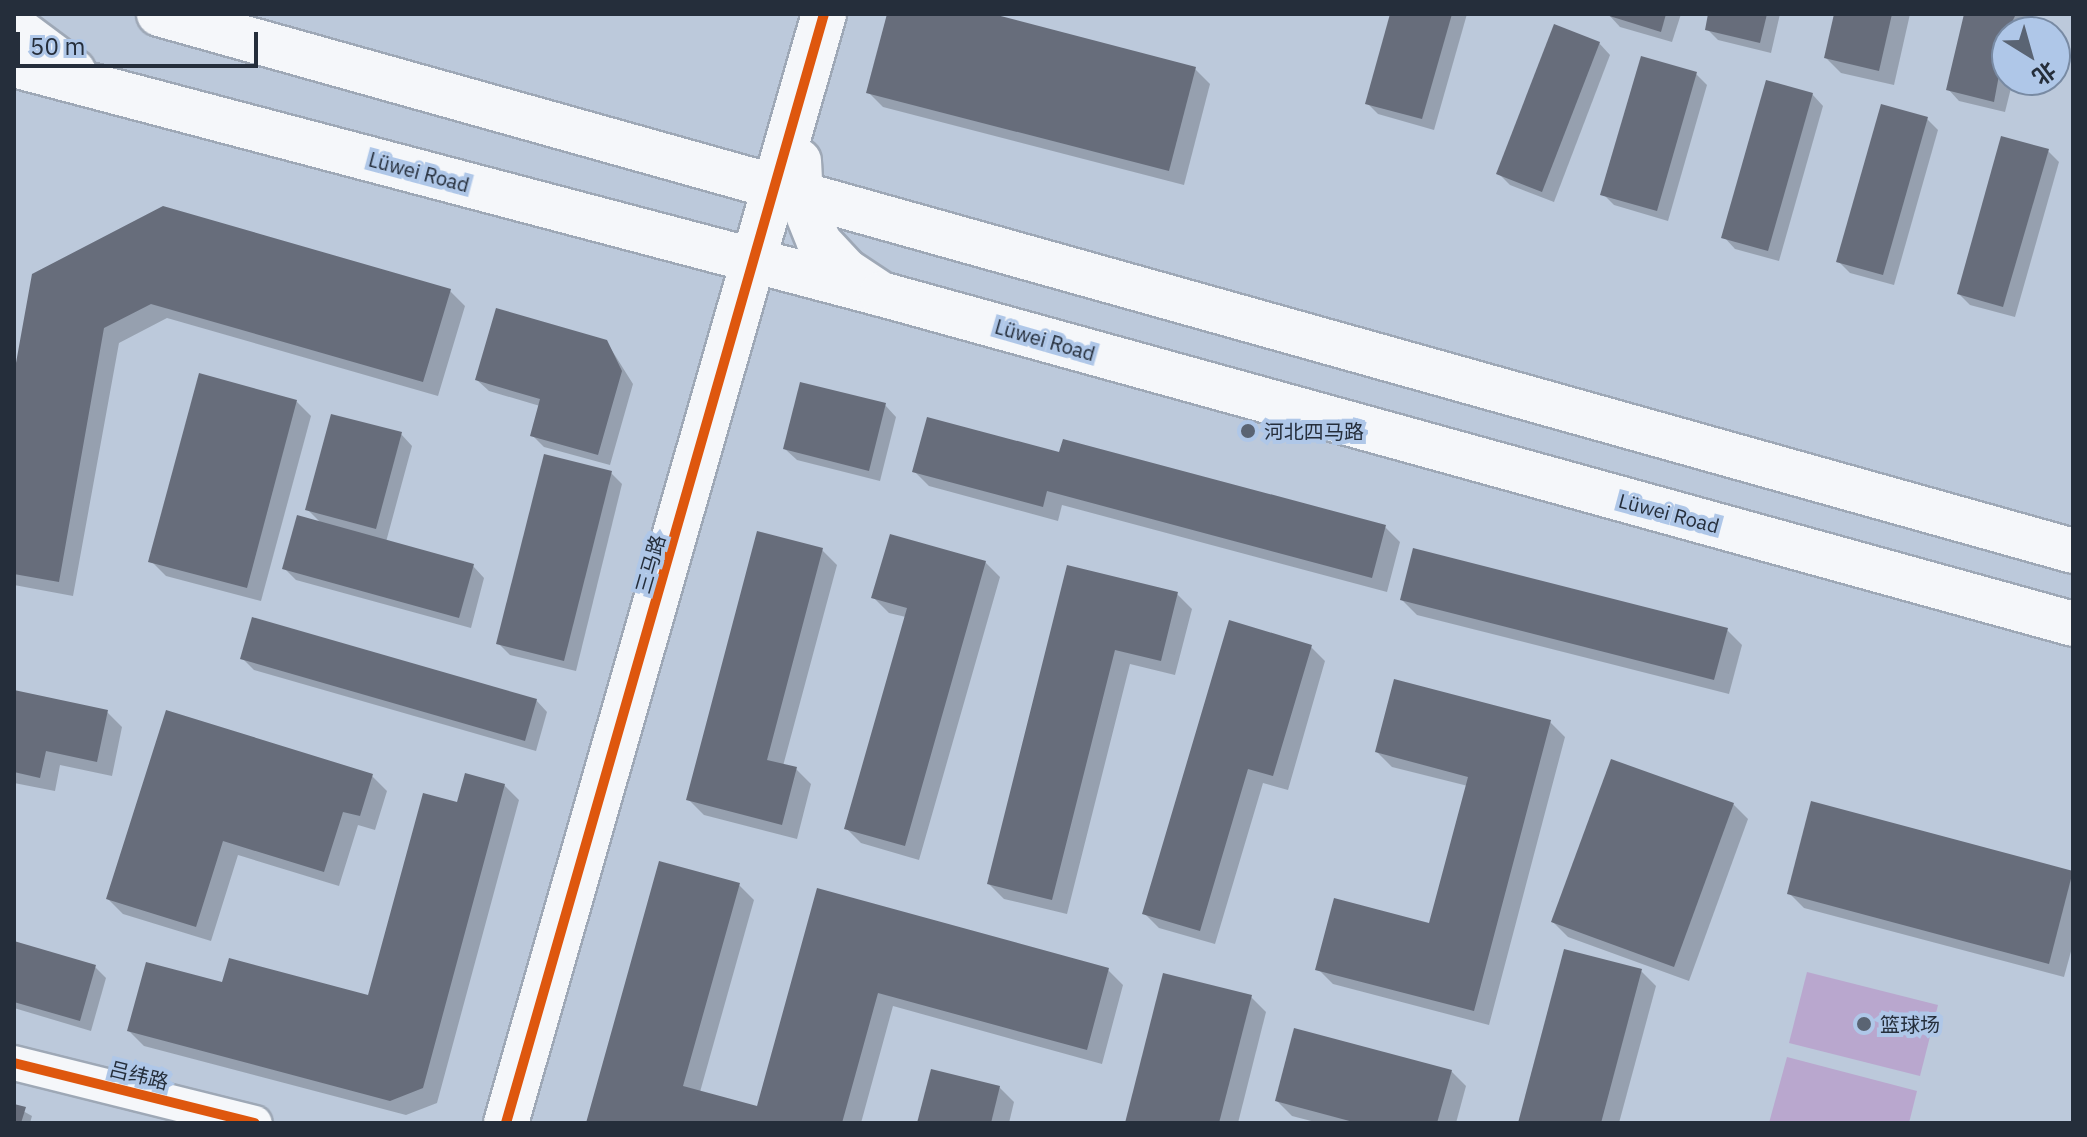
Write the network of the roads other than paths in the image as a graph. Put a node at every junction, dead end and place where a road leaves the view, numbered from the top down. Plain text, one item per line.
1 (159, 14) edge
2 (824, 14) edge
3 (14, 27) edge
4 (14, 65) edge
5 (114, 92) junction
6 (789, 194) junction
7 (757, 261) junction
8 (881, 294) junction
9 (2073, 551) edge
10 (2062, 625) edge
11 (14, 1063) edge
12 (255, 1123) edge
13 (506, 1123) edge

1 - 6 main road
2 - 6 main road
3 - 5 main road
4 - 5 main road, Lüwei Road
5 - 7 main road, Lüwei Road
6 - 7 main road, 三马路
6 - 8 main road
6 - 9 main road
7 - 8 main road, Lüwei Road
7 - 13 main road, 三马路
8 - 10 main road, Lüwei Road
11 - 12 street, 吕纬路

